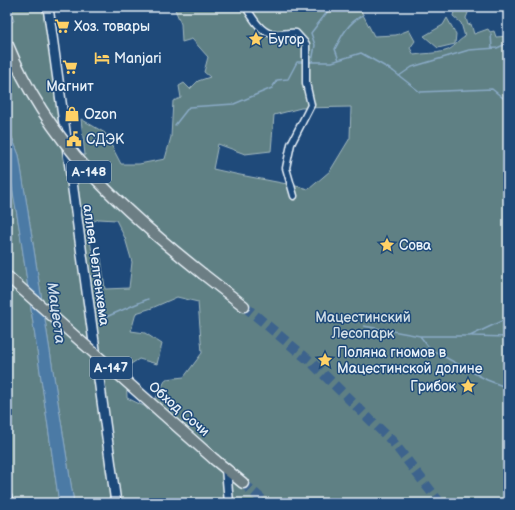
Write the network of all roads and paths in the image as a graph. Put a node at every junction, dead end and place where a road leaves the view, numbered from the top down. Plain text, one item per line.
1 (48, 7) edge
2 (246, 7) edge
3 (7, 43) edge
4 (294, 196) dead end
5 (7, 276) edge
6 (7, 292) edge
7 (7, 298) edge
8 (244, 306) tunnel mouth
9 (226, 469) junction
10 (243, 483) tunnel mouth
11 (7, 497) edge
12 (10, 503) edge
13 (116, 503) edge
14 (230, 503) edge

1 - 13 main road, аллея Челтенхема
2 - 4 street
3 - 8 highway, А-148, bridge
5 - 9 highway, Обход Сочи / А-147, bridge
6 - 7 street
9 - 10 highway, Обход Сочи / А-147
9 - 14 street
11 - 12 street

